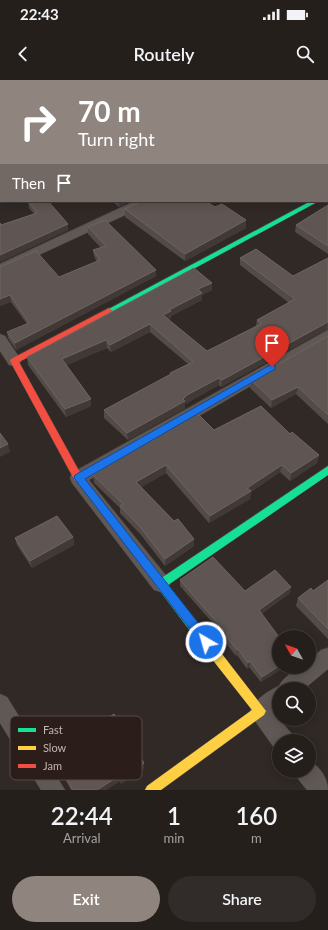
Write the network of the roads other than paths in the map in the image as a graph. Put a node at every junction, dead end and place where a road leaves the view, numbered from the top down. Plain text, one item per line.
1 (143, 202) edge
2 (314, 202) edge
3 (0, 269) edge
4 (328, 335) edge
5 (0, 339) edge
6 (14, 361) junction
7 (328, 470) edge
8 (78, 478) junction
9 (161, 584) junction
10 (328, 658) edge
11 (297, 682) edge
12 (272, 702) edge
13 (0, 704) edge
14 (260, 711) junction
15 (10, 720) edge
16 (278, 734) edge
17 (312, 778) edge
18 (48, 780) edge
19 (54, 790) edge
20 (151, 790) edge
21 (321, 790) edge

1 - 3 street
2 - 6 street
4 - 8 street
5 - 6 street
6 - 8 street
7 - 9 street
8 - 9 street
9 - 14 street
10 - 11 street
12 - 14 street
13 - 15 street
14 - 16 street
14 - 20 street
17 - 21 street
18 - 19 street

